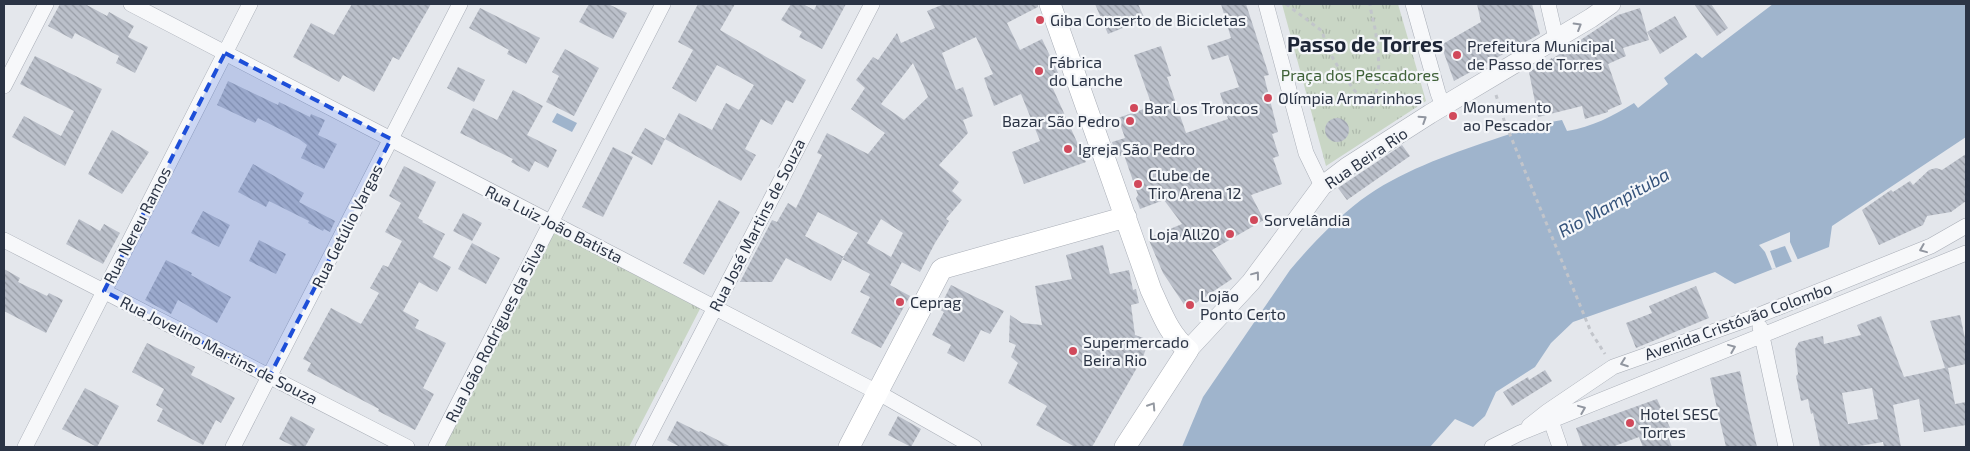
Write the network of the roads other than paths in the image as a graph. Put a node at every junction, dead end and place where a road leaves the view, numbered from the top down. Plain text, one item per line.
1 (46, 4) edge
2 (131, 4) edge
3 (250, 4) edge
4 (460, 4) edge
5 (662, 4) edge
6 (872, 4) edge
7 (1050, 4) edge
8 (1266, 4) edge
9 (1413, 4) edge
10 (1548, 4) edge
11 (1611, 4) edge
12 (1556, 39) junction
13 (225, 53) junction
14 (4, 86) edge
15 (1443, 106) junction
16 (391, 139) junction
17 (1322, 186) junction
18 (1126, 217) junction
19 (551, 222) junction
20 (1966, 226) edge
21 (4, 240) edge
22 (1966, 253) edge
23 (104, 292) junction
24 (715, 307) junction
25 (1757, 316) junction
26 (1762, 335) junction
27 (1188, 350) junction
28 (270, 377) junction
29 (877, 392) junction
30 (1550, 416) junction
31 (25, 447) edge
32 (234, 447) edge
33 (407, 447) edge
34 (436, 447) edge
35 (643, 447) edge
36 (849, 447) edge
37 (974, 447) edge
38 (1125, 447) edge
39 (1492, 447) edge
40 (1560, 447) edge
41 (1786, 447) edge

1 - 14 street
2 - 13 street, Rua Luiz João Batista
3 - 13 street, Rua Nereu Ramos
4 - 16 street, Rua Getúlio Vargas
5 - 19 street, Rua João Rodrigues da Silva
6 - 24 street, Rua José Martins de Souza
7 - 18 main road
8 - 17 street
9 - 15 street
10 - 12 street
12 -> 11 street, Rua Beira Rio
12 - 15 street, Rua Beira Rio
13 - 16 street, Rua Luiz João Batista
13 - 23 street, Rua Nereu Ramos
17 -> 15 street, Rua Beira Rio
16 - 19 street, Rua Luiz João Batista
16 - 28 street, Rua Getúlio Vargas
27 -> 17 street, Rua Beira Rio
18 - 27 main road
18 - 29 main road
19 - 24 street, Rua Luiz João Batista
19 - 34 street, Rua João Rodrigues da Silva
20 -> 25 street, Avenida Cristóvão Colombo
21 - 23 street, Rua Jovelino Martins de Souza
22 - 26 street, Avenida Cristóvão Colombo
23 - 28 street, Rua Jovelino Martins de Souza
23 - 31 street, Rua Nereu Ramos
24 - 29 street, Rua Luiz João Batista
24 - 35 street, Rua José Martins de Souza
25 - 26 street
25 -> 30 street, Avenida Cristóvão Colombo
30 -> 26 street, Avenida Cristóvão Colombo
26 - 41 street
38 -> 27 main road, Rua Beira Rio
28 - 32 street, Rua Getúlio Vargas
28 - 33 street, Rua Jovelino Martins de Souza
29 - 36 main road
29 - 37 street, Rua Luiz João Batista
30 - 39 street, Avenida Cristóvão Colombo
30 - 40 street

